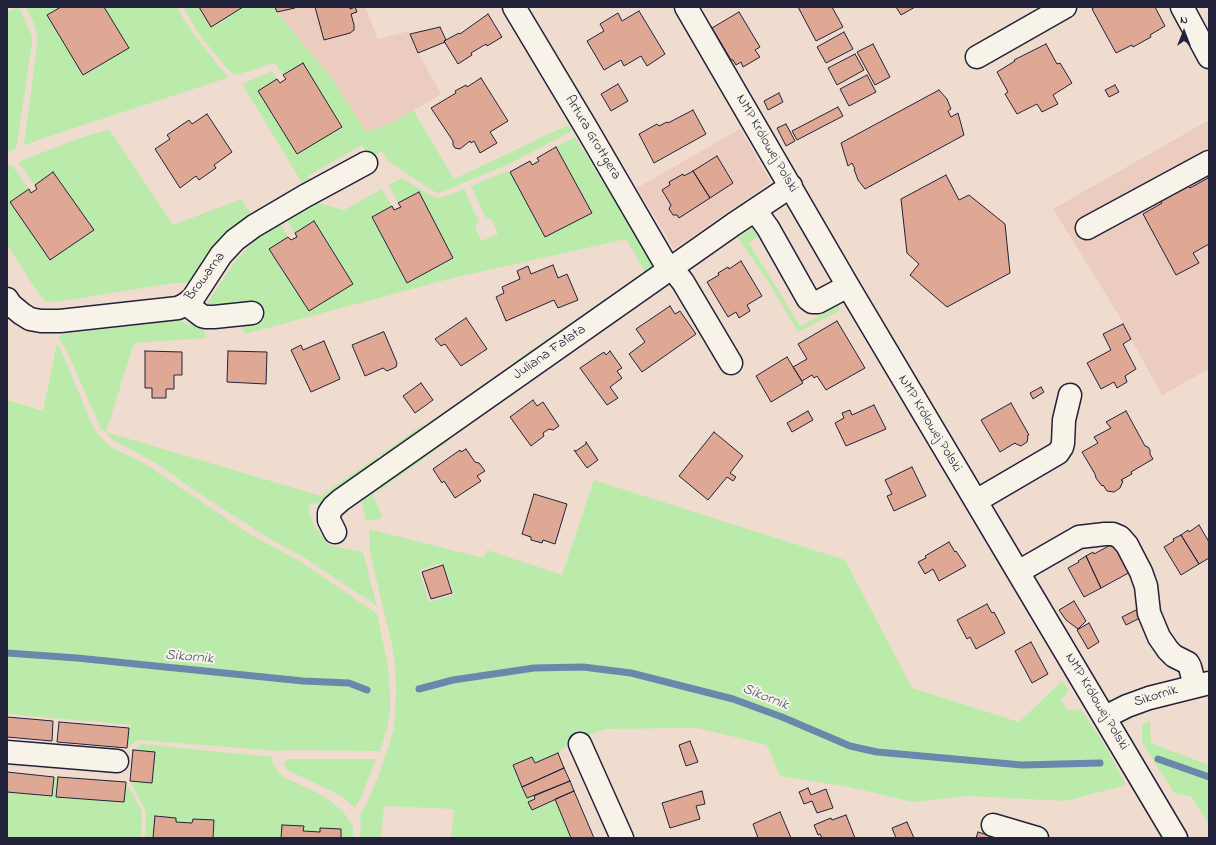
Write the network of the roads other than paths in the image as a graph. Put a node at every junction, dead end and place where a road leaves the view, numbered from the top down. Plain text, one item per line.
1 (514, 7) edge
2 (686, 7) edge
3 (1065, 7) edge
4 (1182, 7) edge
5 (977, 57) dead end
6 (1209, 57) edge
7 (1209, 162) edge
8 (366, 164) dead end
9 (791, 186) junction
10 (755, 204) junction
11 (1086, 228) dead end
12 (671, 269) junction
13 (848, 286) junction
14 (7, 299) edge
15 (186, 304) junction
16 (252, 313) dead end
17 (732, 363) dead end
18 (1070, 395) dead end
19 (976, 501) junction
20 (335, 532) dead end
21 (1018, 572) junction
22 (1202, 684) edge
23 (1105, 717) junction
24 (580, 744) dead end
25 (7, 752) edge
26 (117, 761) dead end
27 (993, 825) dead end
28 (622, 838) edge
29 (1037, 838) edge
30 (1176, 838) edge

1 - 12 street, Artura Grottgera
2 - 9 street, NMP Królowej Polski
3 - 5 street
4 - 6 street
7 - 11 street
8 - 15 street, Browarna
9 - 10 street, Juliana Fałata
9 - 13 street, NMP Królowej Polski
10 - 12 street, Juliana Fałata
10 - 13 street
12 - 17 street, Artura Grottgera
12 - 20 street, Juliana Fałata
13 - 19 street, NMP Królowej Polski
14 - 15 street, Browarna
15 - 16 street
18 - 19 street
19 - 21 street, NMP Królowej Polski
21 - 22 street
21 - 23 street, NMP Królowej Polski
22 - 23 street, Sikornik
23 - 30 street, NMP Królowej Polski
24 - 28 street
25 - 26 street
27 - 29 street

